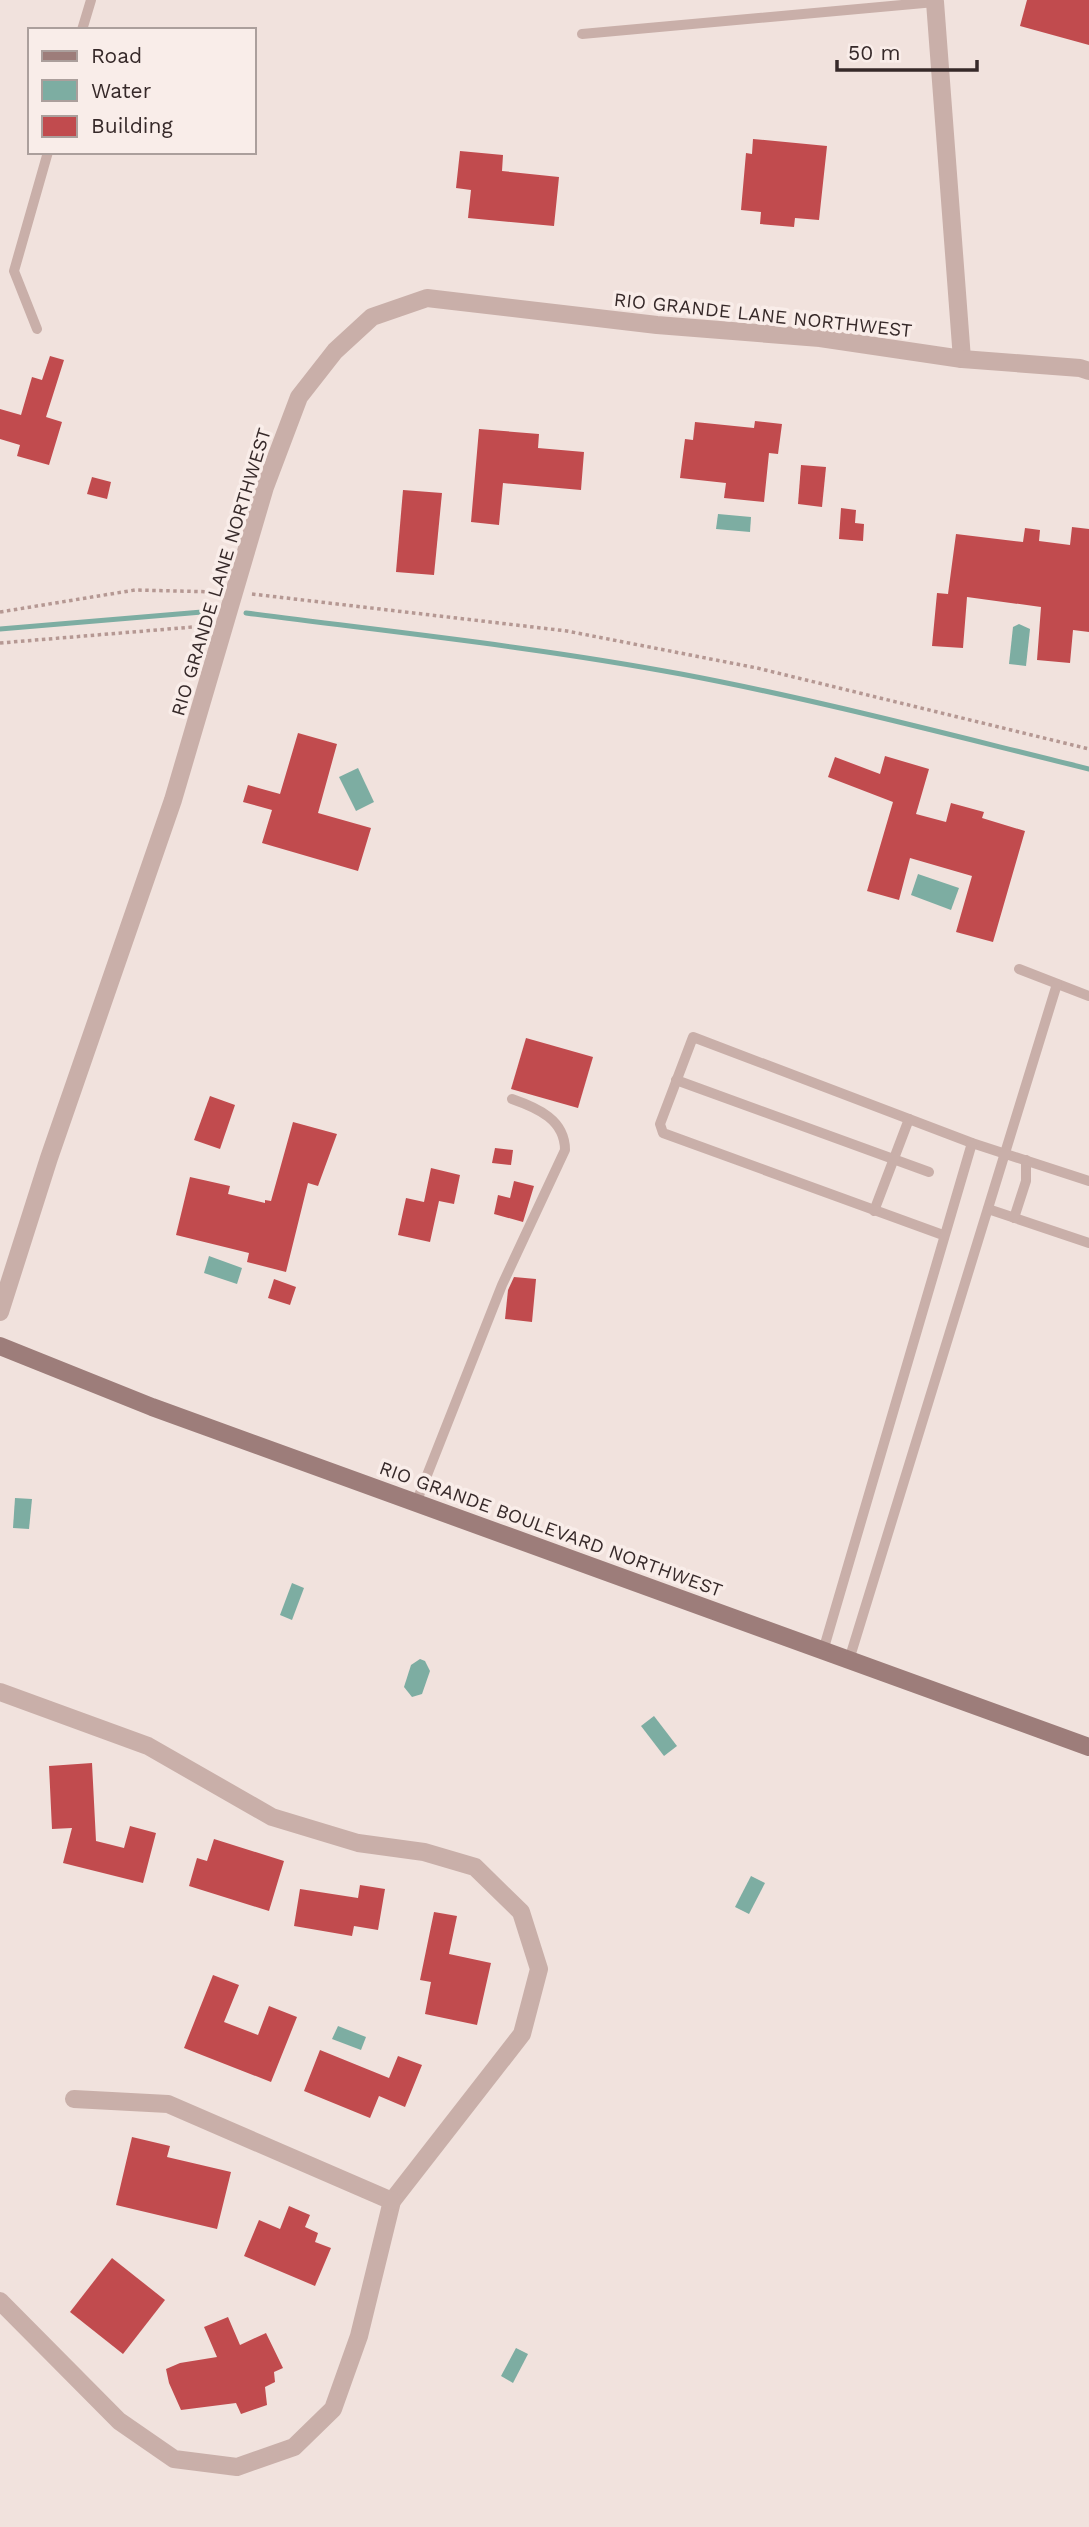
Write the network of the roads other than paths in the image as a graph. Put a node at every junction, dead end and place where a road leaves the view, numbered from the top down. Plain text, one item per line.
1 (91, 0) edge
2 (935, 2) joint
3 (83, 28) edge
4 (582, 34) dead end
5 (47, 154) edge
6 (37, 330) dead end
7 (962, 359) junction
8 (1089, 371) edge
9 (1019, 969) dead end
10 (1056, 984) junction
11 (1089, 996) edge
12 (676, 1080) junction
13 (512, 1099) dead end
14 (909, 1119) junction
15 (972, 1143) junction
16 (1004, 1153) junction
17 (894, 1159) junction
18 (1026, 1160) junction
19 (929, 1172) dead end
20 (1089, 1181) edge
21 (988, 1209) junction
22 (874, 1211) junction
23 (1014, 1218) junction
24 (943, 1235) junction
25 (1089, 1243) edge
26 (0, 1312) edge
27 (0, 1346) edge
28 (416, 1503) junction
29 (823, 1651) junction
30 (849, 1660) junction
31 (0, 1692) edge
32 (1089, 1747) edge
33 (74, 2099) dead end
34 (392, 2201) junction
35 (0, 2301) edge

1 - 3 lane
2 - 4 lane
2 - 7 street
5 - 6 lane
7 - 8 street, RIO GRANDE LANE NORTHWEST
7 - 26 street, RIO GRANDE LANE NORTHWEST
9 - 10 lane
10 - 11 lane
10 - 16 lane
12 - 14 lane
12 - 17 lane
12 - 22 lane
13 - 28 lane
14 - 15 lane
14 - 17 lane
15 - 16 lane
15 - 24 lane
16 - 18 lane
16 - 21 lane
17 - 19 lane
17 - 22 lane
18 - 20 lane
18 - 23 lane
21 - 23 lane
21 - 30 lane
22 - 24 lane
23 - 25 lane
24 - 29 lane
27 - 28 street, RIO GRANDE BOULEVARD NORTHWEST
28 - 29 street, RIO GRANDE BOULEVARD NORTHWEST
29 - 30 street, RIO GRANDE BOULEVARD NORTHWEST
30 - 32 street, RIO GRANDE BOULEVARD NORTHWEST
31 - 34 street
33 - 34 street
34 - 35 street

